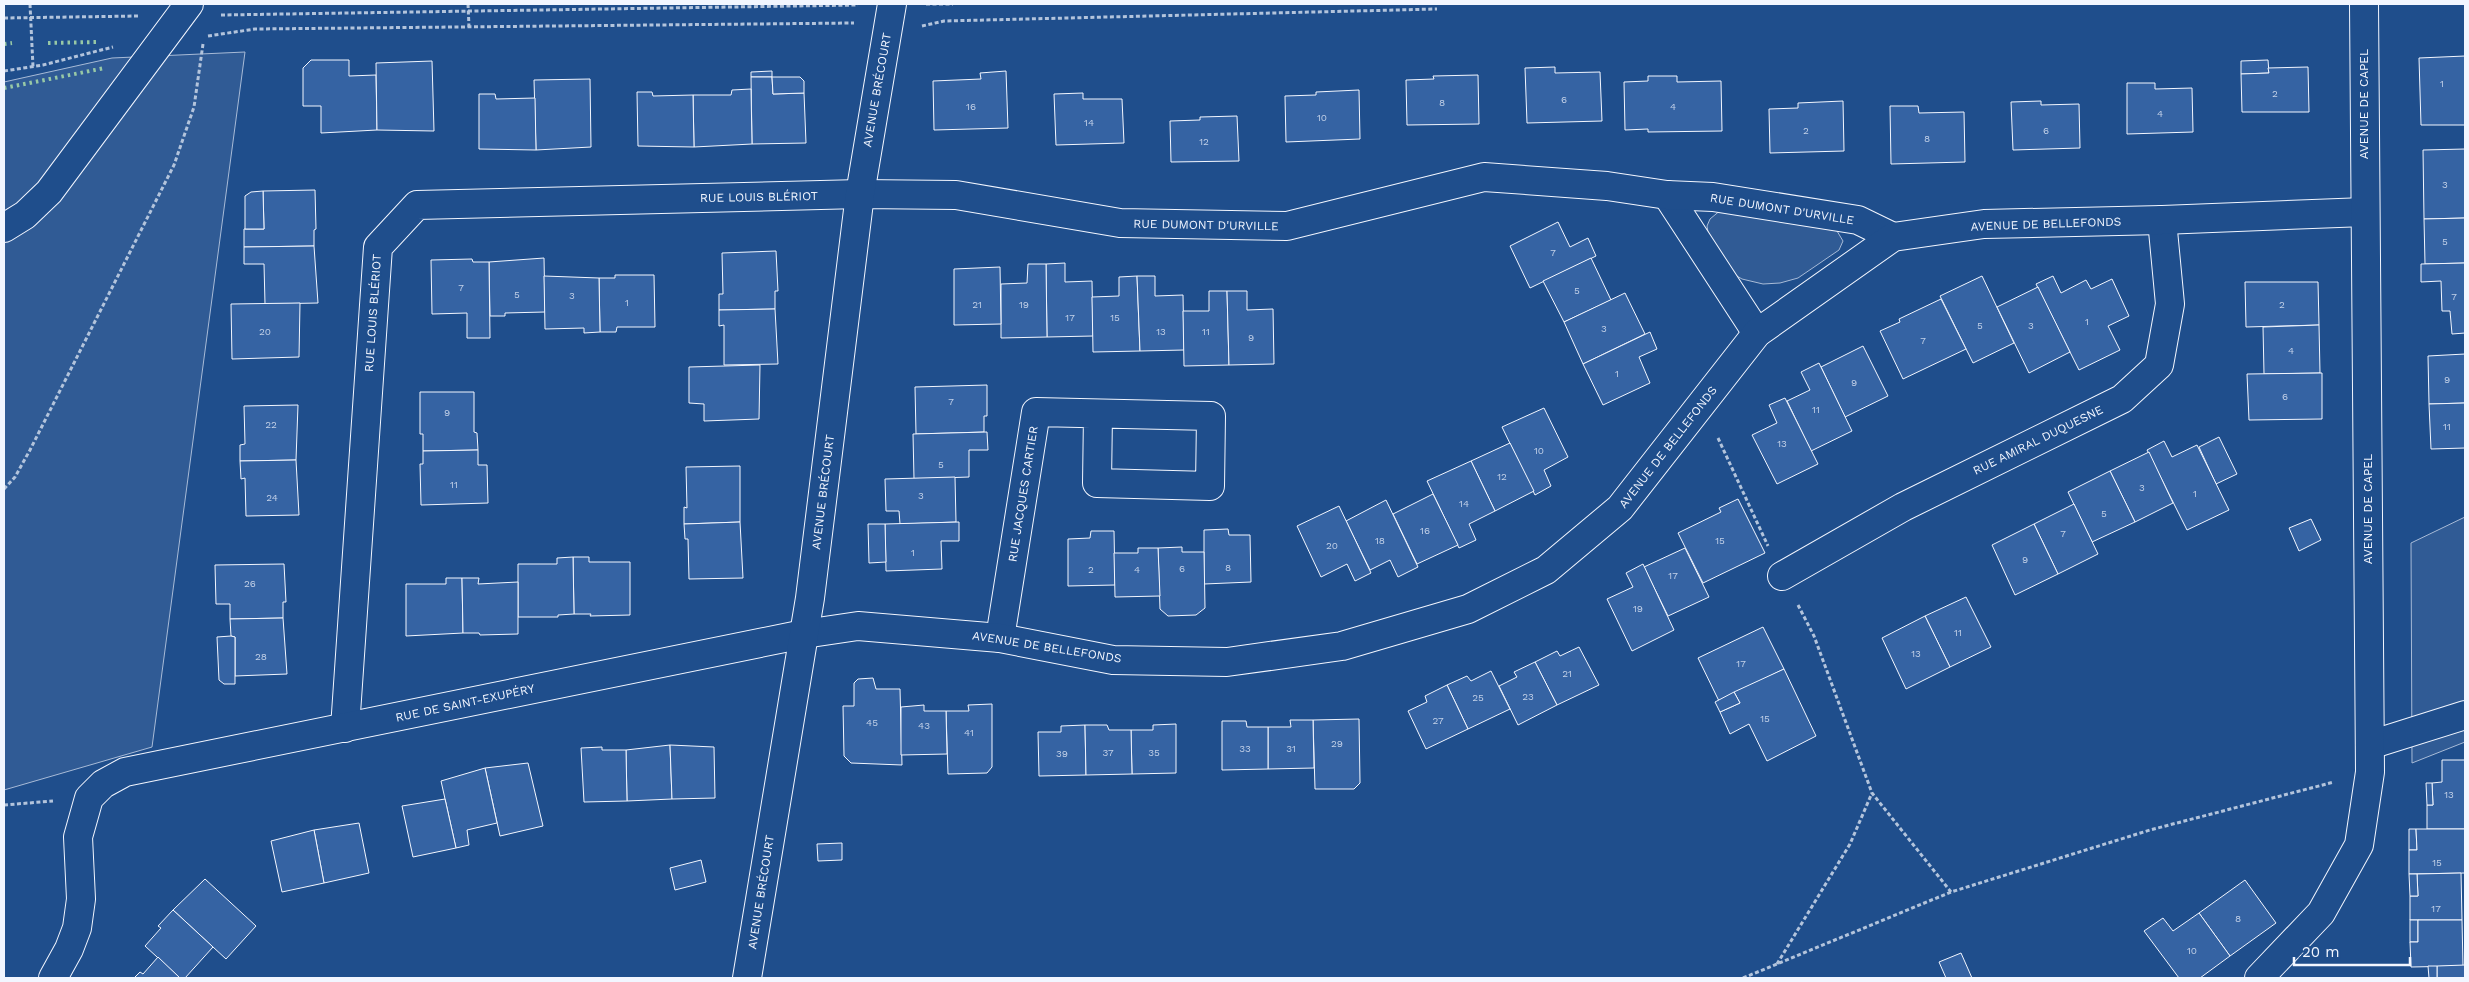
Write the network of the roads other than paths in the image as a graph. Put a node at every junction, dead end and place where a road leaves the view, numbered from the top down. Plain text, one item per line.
1 (2364, 4) edge
2 (185, 9) edge
3 (890, 15) edge
4 (860, 194) junction
5 (1667, 195) junction
6 (2365, 212) junction
7 (2162, 220) junction
8 (4, 228) edge
9 (1893, 236) junction
10 (1758, 332) junction
11 (1098, 414) junction
12 (1782, 576) road end
13 (804, 634) junction
14 (1000, 638) junction
15 (2465, 715) edge
16 (345, 728) junction
17 (2370, 745) junction
18 (53, 978) edge
19 (747, 978) edge
20 (2259, 978) edge

1 - 6 street, AVENUE DE CAPEL
2 - 8 street
3 - 4 street, AVENUE BRÉCOURT
4 - 5 street, RUE DUMONT D'URVILLE
4 - 13 street, AVENUE BRÉCOURT
4 - 16 street, RUE LOUIS BLÉRIOT
5 - 9 street, RUE DUMONT D'URVILLE
5 - 10 street
6 - 7 street, AVENUE DE BELLEFONDS
6 - 17 street, AVENUE DE CAPEL
7 - 9 street, AVENUE DE BELLEFONDS
7 - 12 street, RUE AMIRAL DUQUESNE
9 - 10 street, AVENUE DE BELLEFONDS
10 - 14 street, AVENUE DE BELLEFONDS
11 - 11 street, RUE JACQUES CARTIER
11 - 14 street, RUE JACQUES CARTIER
13 - 14 street, AVENUE DE BELLEFONDS
13 - 16 street, RUE DE SAINT-EXUPÉRY
13 - 19 street, AVENUE BRÉCOURT
15 - 17 street
16 - 18 street, RUE DE SAINT-EXUPÉRY
17 - 20 street, AVENUE DE CAPEL

